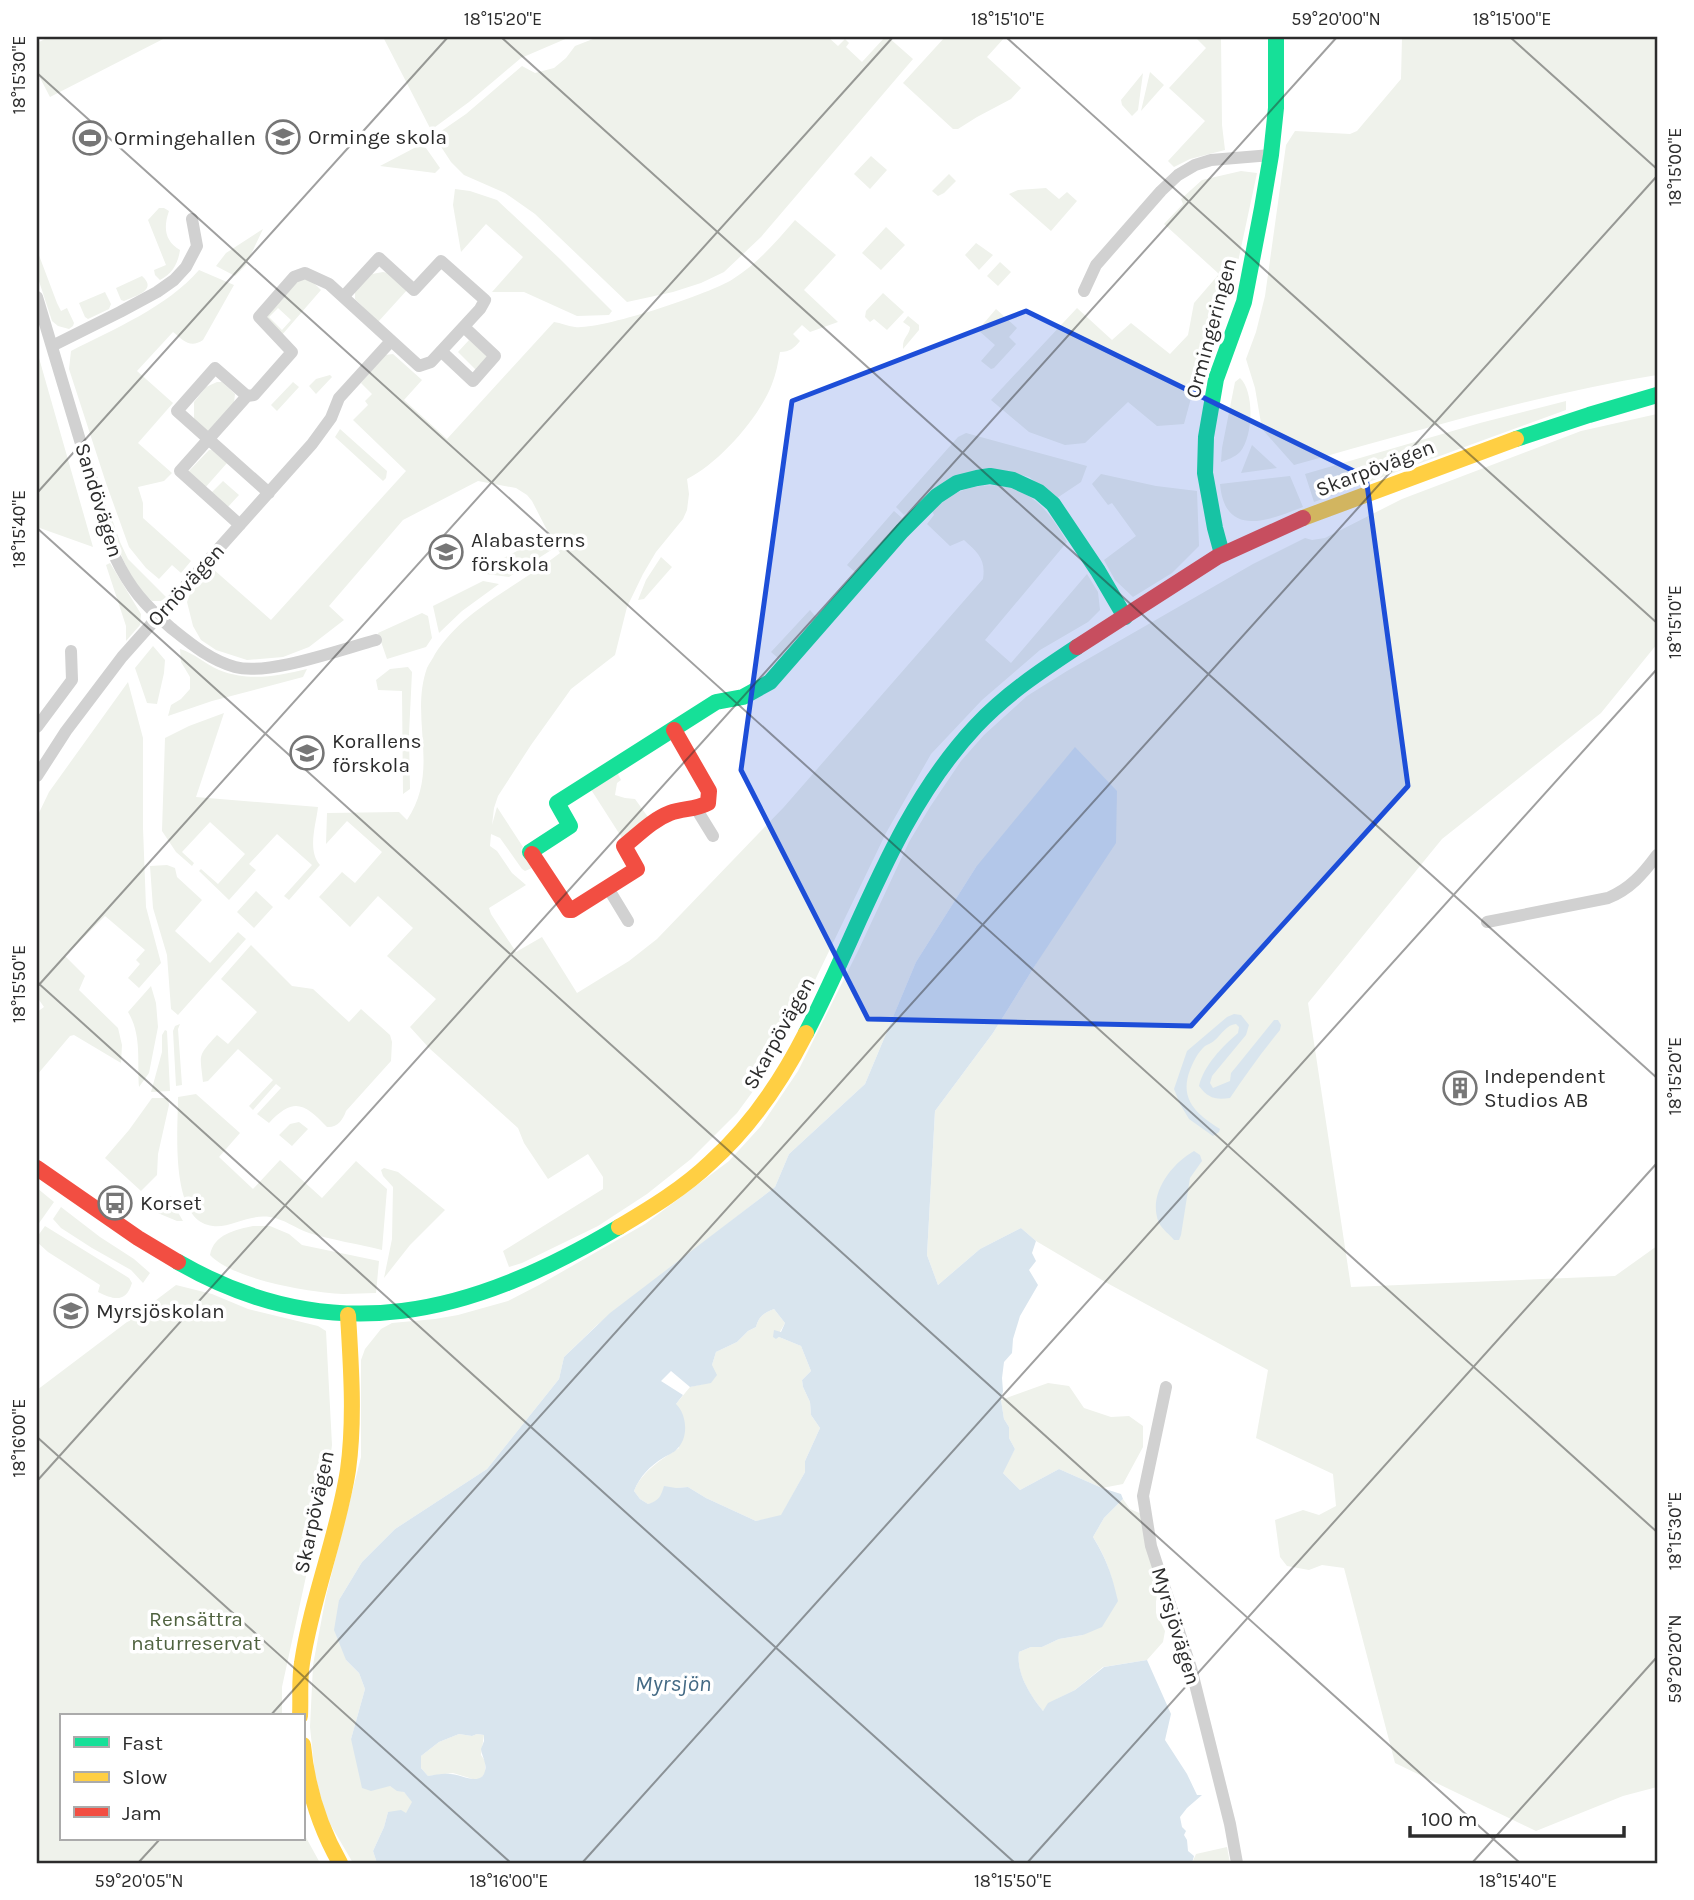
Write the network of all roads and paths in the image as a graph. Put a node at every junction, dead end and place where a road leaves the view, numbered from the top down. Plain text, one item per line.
1 (1276, 37) edge
2 (1271, 155) junction
3 (192, 219) dead end
4 (1084, 291) dead end
5 (344, 296) junction
6 (37, 297) edge
7 (464, 327) junction
8 (391, 341) junction
9 (52, 346) junction
10 (441, 351) junction
11 (1657, 395) edge
12 (247, 396) junction
13 (209, 439) junction
14 (269, 493) junction
15 (240, 525) junction
16 (1222, 554) junction
17 (158, 617) junction
18 (1125, 617) junction
19 (376, 640) dead end
20 (71, 651) dead end
21 (37, 727) edge
22 (674, 730) junction
23 (41, 760) edge
24 (37, 776) edge
25 (697, 810) junction
26 (713, 836) dead end
27 (1657, 855) edge
28 (608, 888) junction
29 (628, 921) dead end
30 (1488, 922) dead end
31 (37, 1168) edge
32 (348, 1315) junction
33 (1166, 1387) dead end
34 (300, 1714) edge
35 (304, 1765) edge
36 (340, 1863) edge
37 (1237, 1863) edge

1 - 2 street, Ormingeringen
2 - 4 street
2 - 16 street, Ormingeringen
3 - 9 street
5 - 7 street
5 - 8 street
5 - 12 street
6 - 9 street, Sandövägen
7 - 10 street
7 - 10 street
8 - 10 street
8 - 14 street, Ornövägen
9 - 17 street, Sandövägen
11 - 16 street, Skarpövägen
12 - 13 street
12 - 13 street
13 - 14 street
13 - 15 street
14 - 15 street, Ornövägen
15 - 17 street, Ornövägen
16 - 18 street, Skarpövägen
17 - 19 street, Sandövägen
17 - 23 street, Ornövägen
18 - 22 street
18 - 32 street, Skarpövägen
20 - 21 street
22 - 25 street
22 - 28 street
23 - 24 street, Ornövägen
25 - 26 street
25 - 28 street
27 - 30 street
28 - 29 street
31 - 32 street, Skarpövägen
32 - 34 street, Skarpövägen
33 - 37 street, Myrsjövägen
35 - 36 street

